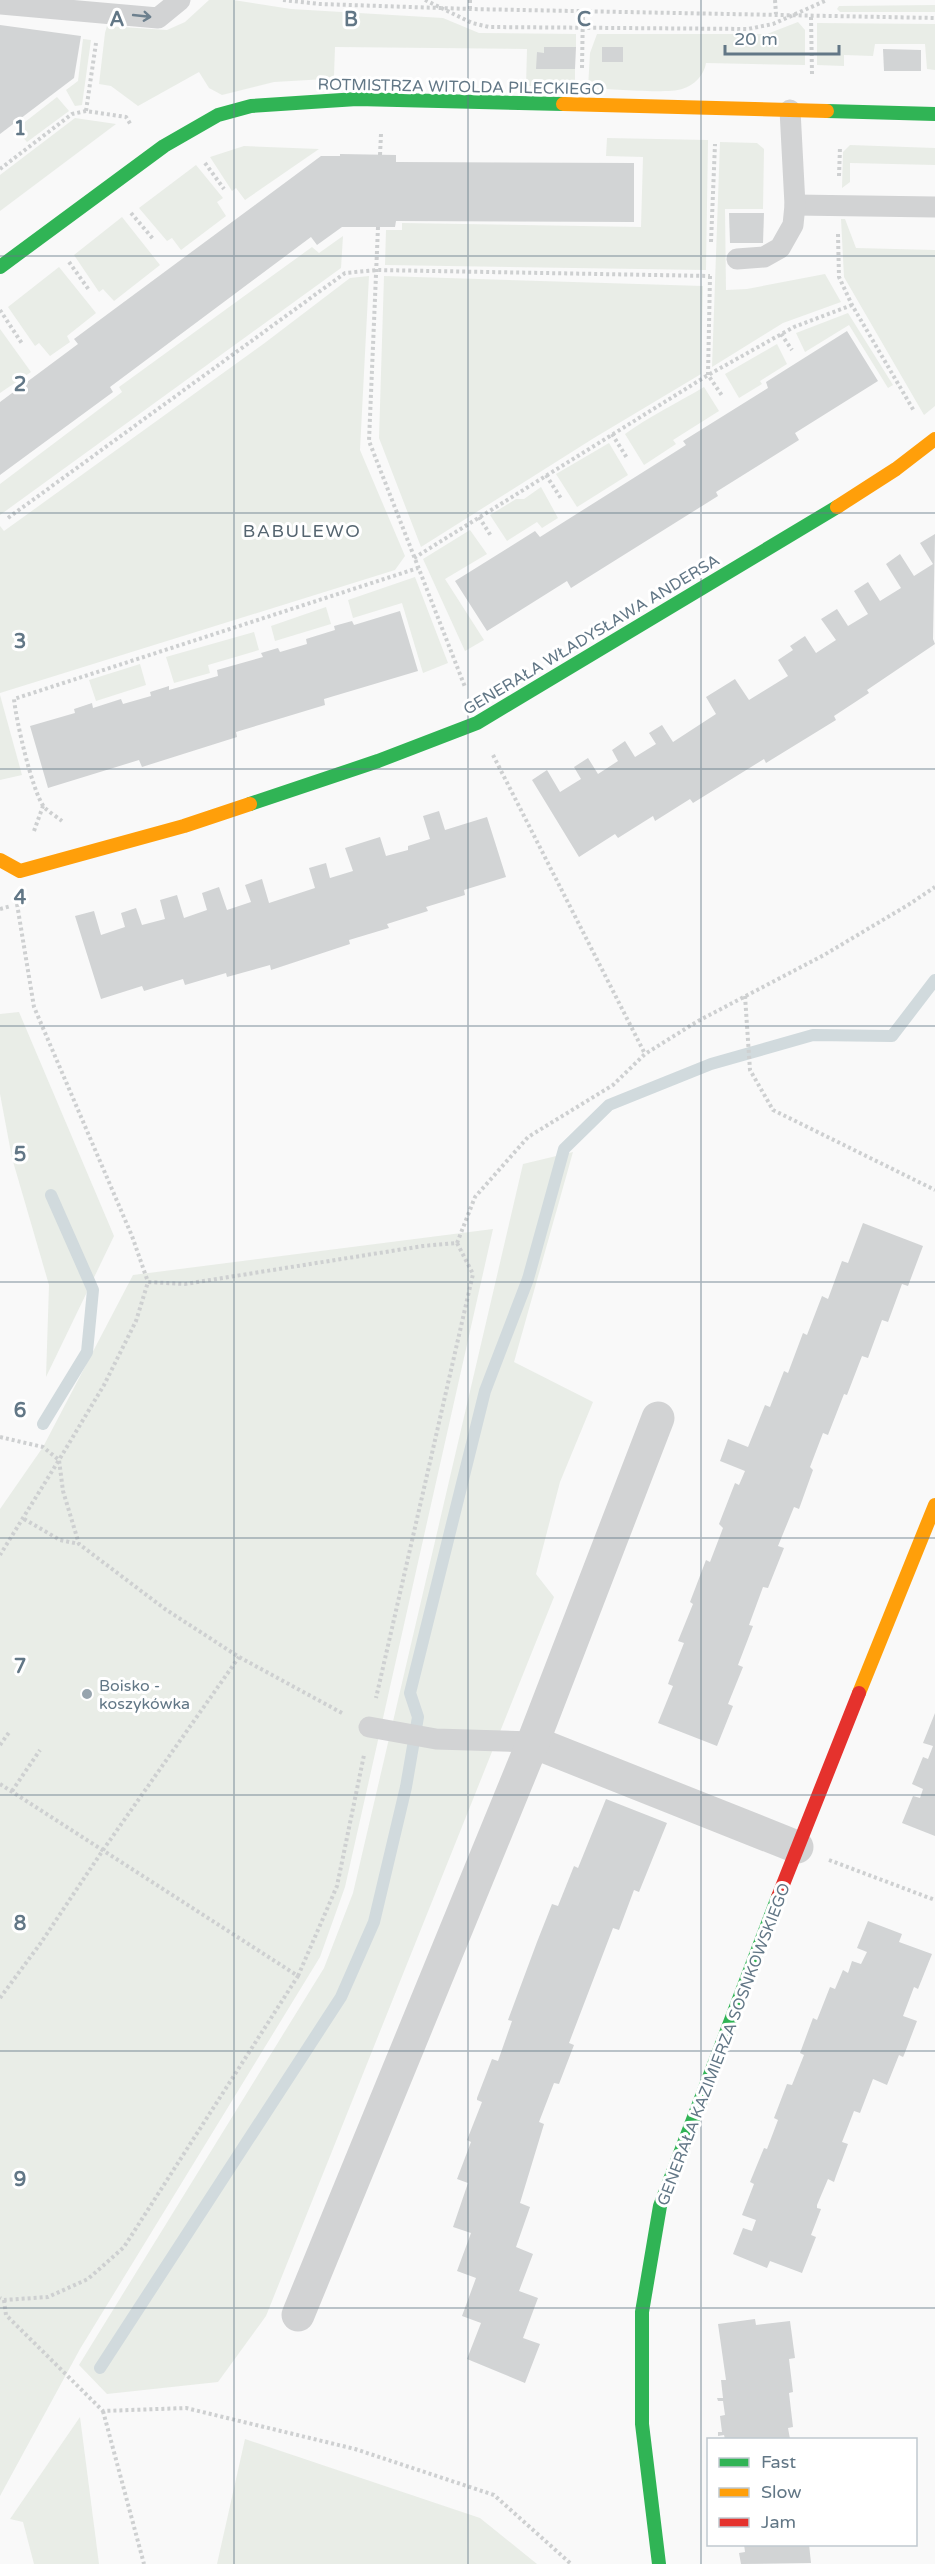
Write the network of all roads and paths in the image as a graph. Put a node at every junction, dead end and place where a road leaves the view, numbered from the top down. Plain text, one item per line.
1 (180, 0) edge
2 (283, 0) edge
3 (425, 0) edge
4 (470, 0) edge
5 (775, 0) edge
6 (827, 0) edge
7 (0, 4) edge
8 (440, 7) junction
9 (470, 9) junction
10 (583, 10) junction
11 (776, 14) junction
12 (792, 16) junction
13 (811, 17) junction
14 (935, 18) edge
15 (583, 27) junction
16 (96, 41) dead end
17 (811, 56) dead end
18 (582, 65) dead end
19 (790, 110) junction
20 (86, 111) junction
21 (935, 114) edge
22 (126, 117) dead end
23 (791, 136) junction
24 (199, 156) dead end
25 (0, 169) edge
26 (224, 189) dead end
27 (795, 205) junction
28 (839, 205) junction
29 (125, 206) dead end
30 (935, 207) edge
31 (378, 227) dead end
32 (154, 240) dead end
33 (737, 259) dead end
34 (68, 261) dead end
35 (0, 267) edge
36 (377, 270) junction
37 (710, 276) dead end
38 (89, 290) dead end
39 (852, 305) junction
40 (0, 310) edge
41 (781, 333) junction
42 (23, 345) dead end
43 (792, 350) dead end
44 (917, 414) dead end
45 (612, 434) junction
46 (935, 439) edge
47 (627, 458) dead end
48 (546, 475) junction
49 (562, 500) dead end
50 (479, 517) junction
51 (8, 518) dead end
52 (491, 536) dead end
53 (414, 558) junction
54 (418, 568) junction
55 (461, 678) dead end
56 (477, 723) junction
57 (43, 806) junction
58 (64, 823) dead end
59 (0, 860) edge
60 (20, 871) junction
61 (935, 887) edge
62 (745, 996) junction
63 (645, 1054) junction
64 (935, 1190) edge
65 (457, 1243) junction
66 (147, 1282) junction
67 (658, 1418) dead end
68 (0, 1437) edge
69 (59, 1460) junction
70 (935, 1505) edge
71 (24, 1519) junction
72 (79, 1544) junction
73 (0, 1555) edge
74 (239, 1657) junction
75 (369, 1727) junction
76 (10, 1731) dead end
77 (533, 1742) junction
78 (0, 1745) edge
79 (40, 1750) dead end
80 (0, 1784) edge
81 (12, 1791) junction
82 (797, 1847) junction
83 (103, 1850) junction
84 (935, 1900) edge
85 (298, 1976) junction
86 (0, 1998) edge
87 (2, 2299) edge
88 (298, 2315) dead end
89 (103, 2411) junction
90 (144, 2564) edge
91 (571, 2564) edge
92 (659, 2564) edge

7 -> 1 lane
2 - 8 path
3 - 8 path
4 - 9 path
5 - 11 path
6 - 12 path
8 - 9 path
8 - 15 path
9 - 10 path
10 - 11 path
10 - 15 path
11 - 12 path
12 - 13 path
12 - 15 path
13 - 14 path
13 - 17 path
15 - 18 path
16 - 20 path
19 - 21 street, ROTMISTRZA WITOLDA PILECKIEGO
19 - 23 lane
19 - 35 street, ROTMISTRZA WITOLDA PILECKIEGO
20 - 22 path
20 - 25 path
23 - 27 lane
23 - 28 path
24 - 26 path
27 - 28 lane
27 - 33 lane
28 - 30 lane
28 - 39 path
29 - 32 path
31 - 36 path
34 - 38 path
36 - 37 path
36 - 51 path
36 - 53 path
39 - 41 path
39 - 44 path
40 - 42 path
41 - 43 path
41 - 45 path
45 - 47 path
45 - 48 path
46 - 56 street, GENERAŁA WŁADYSŁAWA ANDERSA
48 - 49 path
48 - 50 path
50 - 52 path
50 - 53 path
53 - 54 path
54 - 55 path
54 - 57 path
56 - 60 street, GENERAŁA WŁADYSŁAWA ANDERSA
56 - 63 path
57 - 58 path
57 - 60 path
59 - 60 street
60 - 66 path
61 - 62 path
62 - 63 path
62 - 64 path
63 - 65 path
65 - 66 path
65 - 75 path
66 - 69 path
67 - 77 street
68 - 69 path
69 - 71 path
69 - 72 path
70 - 82 street, GENERAŁA KAZIMIERZA SOSNKOWSKIEGO
71 - 72 path
71 - 73 path
72 - 74 path
74 - 75 path
74 - 83 path
75 - 77 lane
75 - 85 path
76 - 78 path
77 - 82 street
77 - 88 street
79 - 81 path
80 - 81 path
81 - 83 path
82 - 84 path
82 - 92 street, GENERAŁA KAZIMIERZA SOSNKOWSKIEGO
83 - 85 path
83 - 86 path
85 - 87 path
87 - 89 path
89 - 90 path
89 - 91 path

